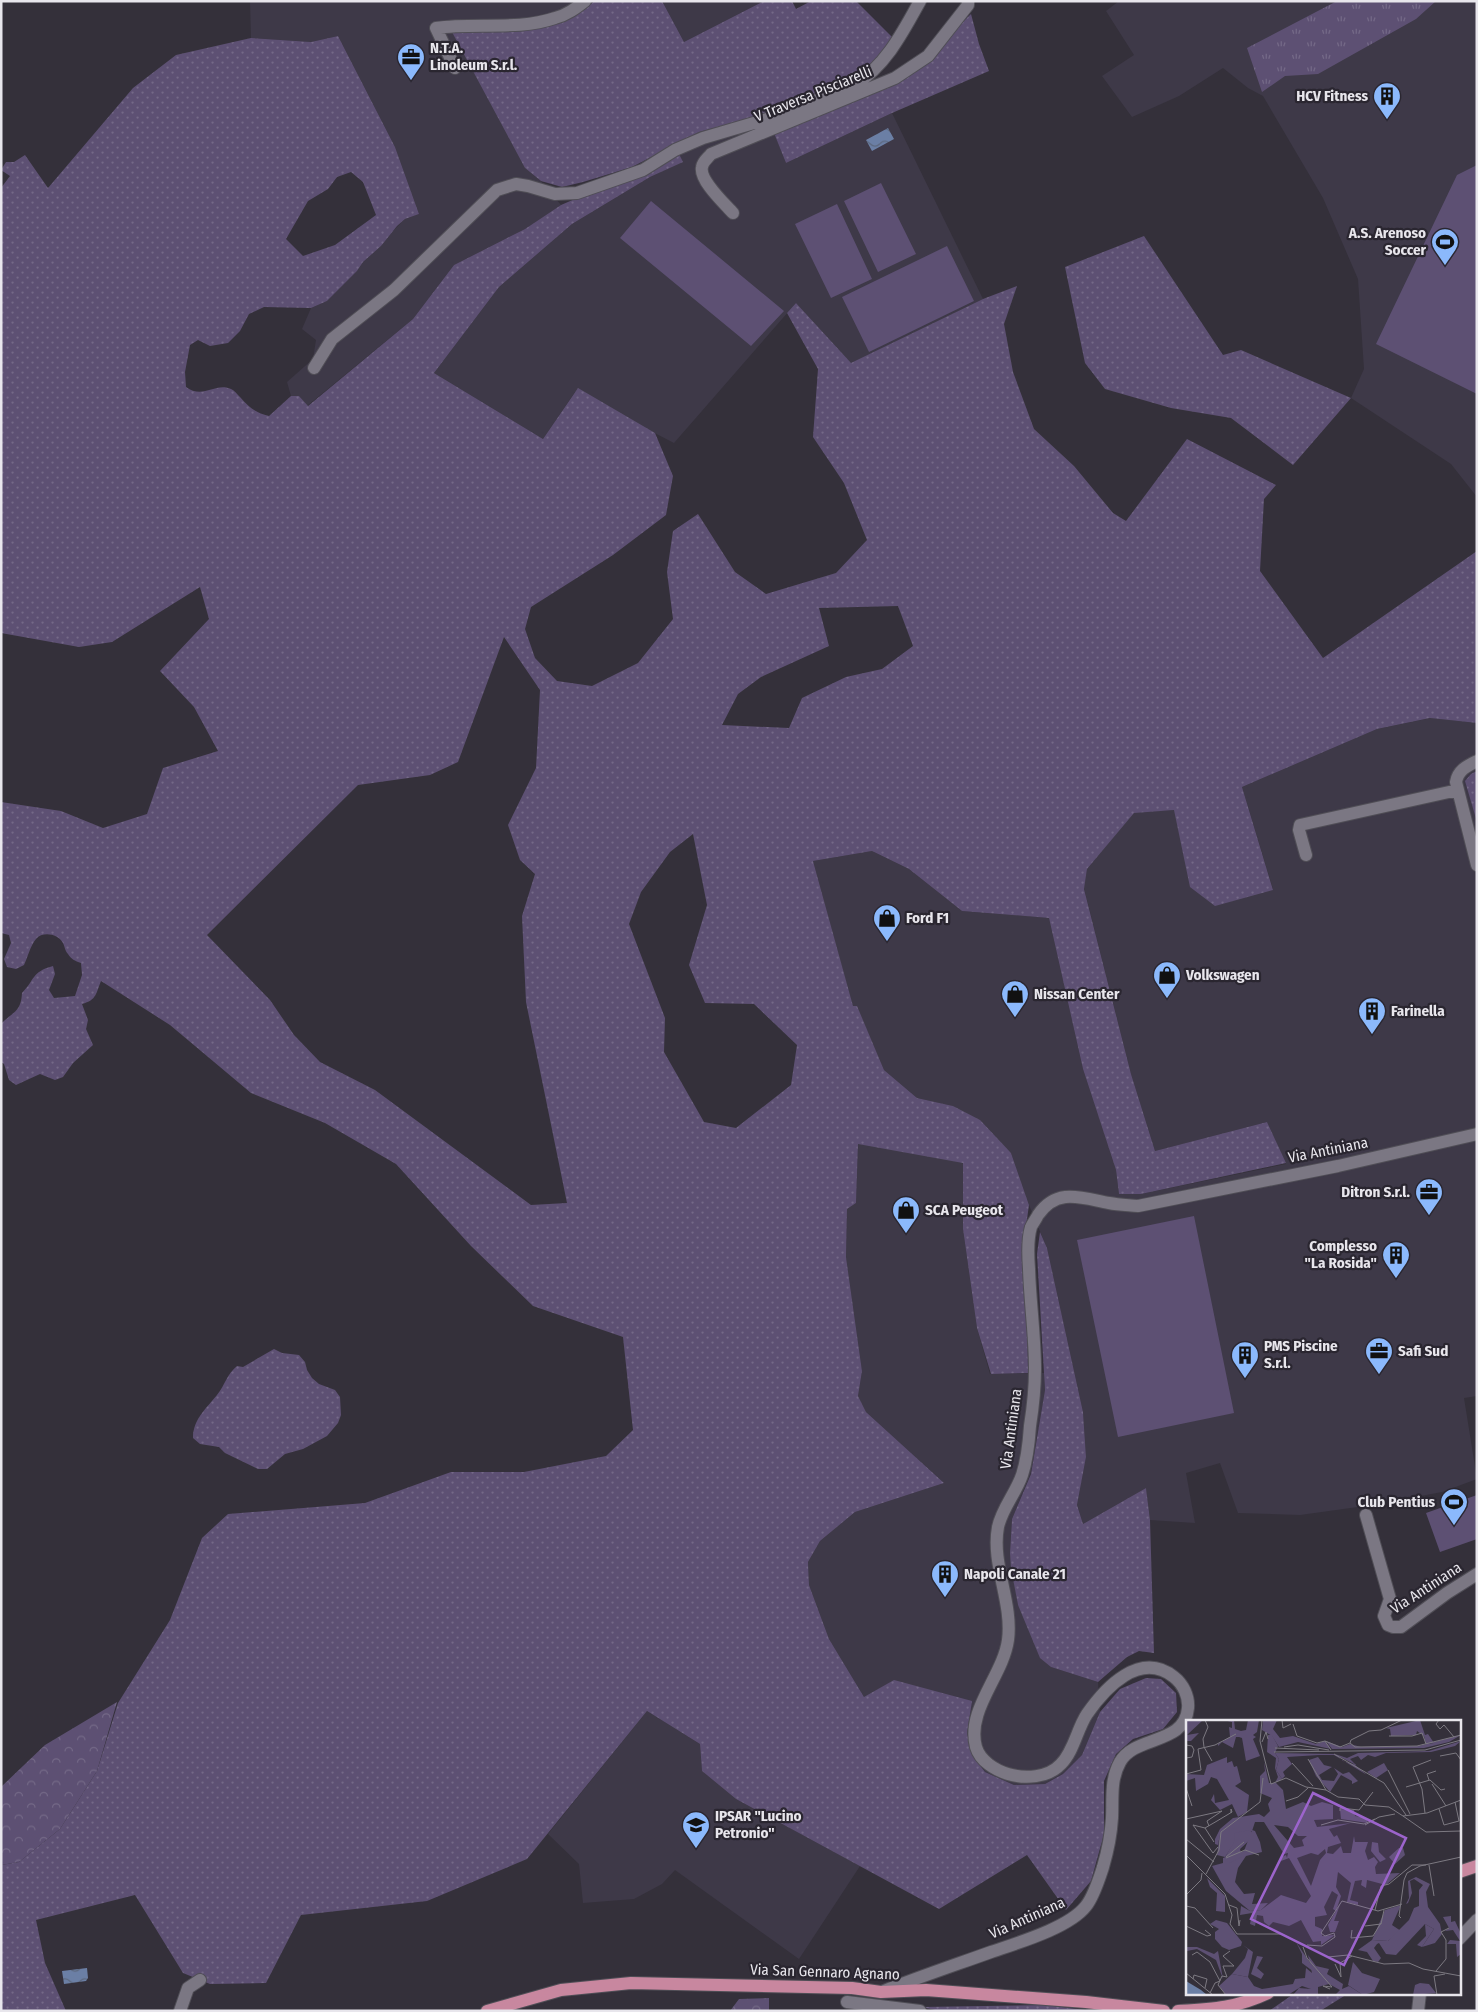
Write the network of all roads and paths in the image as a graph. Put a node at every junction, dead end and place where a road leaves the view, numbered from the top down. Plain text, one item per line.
1 (586, 1) edge
2 (920, 1) edge
3 (968, 1) edge
4 (455, 68) dead end
5 (733, 213) dead end
6 (314, 368) dead end
7 (1477, 761) edge
8 (1458, 790) junction
9 (1306, 855) dead end
10 (1477, 866) edge
11 (1477, 1134) edge
12 (1366, 1516) dead end
13 (1477, 1574) edge
14 (1477, 1866) edge
15 (1460, 1872) edge
16 (1477, 1920) edge
17 (1460, 1938) edge
18 (200, 1980) dead end
19 (852, 1988) junction
20 (881, 1992) junction
21 (1266, 1994) edge
22 (1420, 1994) edge
23 (845, 2006) edge
24 (180, 2011) edge
25 (487, 2011) edge
26 (920, 2011) edge
27 (1164, 2011) edge
28 (1178, 2011) edge
29 (1418, 2011) edge

1 - 4 street
2 - 6 street
3 - 5 street, V Traversa Pisciarelli
7 - 8 street
8 - 9 street
8 - 10 street
11 - 20 street, Via Antiniana
12 - 13 street, Via Antiniana
14 - 15 main road
16 - 17 street
18 - 24 street
19 - 20 main road, Via San Gennaro Agnano
19 - 23 street
19 - 25 main road, Via San Gennaro Agnano
20 - 27 main road, Via San Gennaro Agnano
21 - 28 main road
22 - 29 street
23 - 26 street

